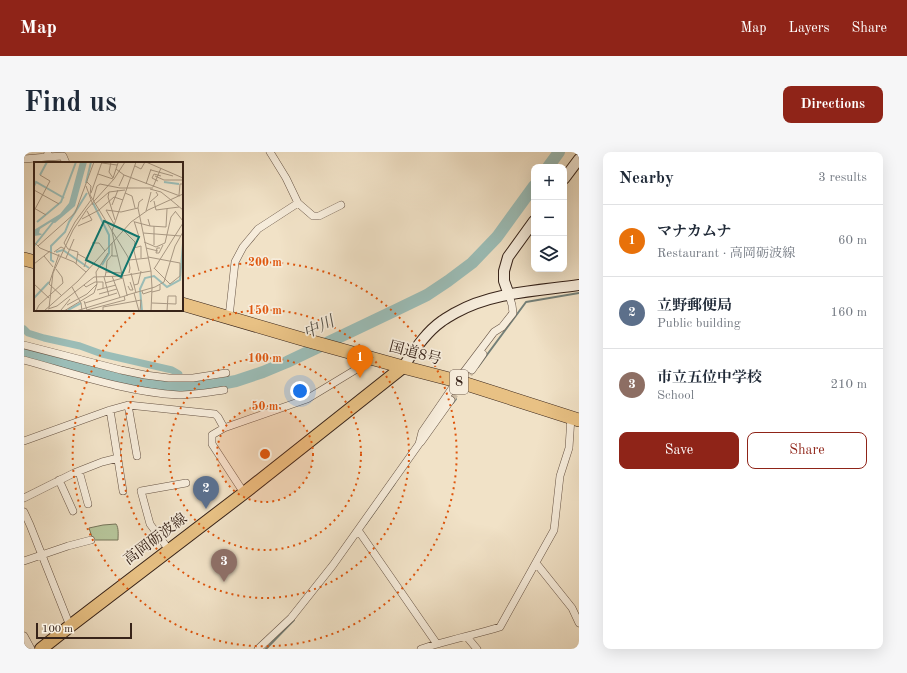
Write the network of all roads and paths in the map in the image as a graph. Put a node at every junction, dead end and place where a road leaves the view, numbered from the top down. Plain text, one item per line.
1 (270, 152) edge
2 (47, 154) edge
3 (63, 157) edge
4 (24, 159) edge
5 (579, 159) edge
6 (567, 175) edge
7 (298, 203) junction
8 (341, 205) dead end
9 (531, 225) edge
10 (24, 259) edge
11 (34, 262) edge
12 (579, 285) edge
13 (509, 294) junction
14 (183, 304) edge
15 (229, 317) junction
16 (502, 327) junction
17 (24, 345) edge
18 (364, 356) junction
19 (24, 360) edge
20 (403, 367) junction
21 (472, 370) tunnel mouth
22 (226, 373) dead end
23 (457, 381) junction
24 (224, 390) dead end
25 (451, 400) tunnel mouth
26 (128, 405) junction
27 (110, 410) junction
28 (576, 419) edge
29 (224, 428) junction
30 (24, 441) edge
31 (419, 444) junction
32 (137, 456) dead end
33 (118, 458) junction
34 (79, 471) junction
35 (59, 480) junction
36 (186, 483) dead end
37 (123, 491) dead end
38 (244, 493) junction
39 (24, 498) edge
40 (88, 504) dead end
41 (73, 511) dead end
42 (24, 512) edge
43 (358, 530) junction
44 (91, 540) dead end
45 (169, 550) junction
46 (41, 555) junction
47 (24, 561) edge
48 (536, 563) junction
49 (579, 623) edge
50 (70, 626) junction
51 (24, 636) edge
52 (467, 637) junction
53 (437, 644) junction
54 (427, 648) edge
55 (31, 649) edge
56 (41, 649) edge
57 (258, 649) edge
58 (477, 649) edge

1 - 7 street
2 - 3 street
2 - 4 street
5 - 6 street
7 - 8 street
7 - 15 street
9 - 13 street
10 - 11 highway
12 - 13 street
13 - 16 street
13 - 20 street
14 - 15 highway, 国道8号 / 8
15 - 18 highway, 国道8号 / 8
16 - 21 street
16 - 23 street
17 - 22 street
18 - 20 highway, 国道8号 / 8
18 - 29 street
19 - 24 street
20 - 23 highway, 国道8号 / 8
20 - 38 main road, 高岡砺波線
23 - 28 highway, 国道8号 / 8
23 - 31 street
25 - 31 street
26 - 27 street
26 - 29 street
26 - 32 street
27 - 30 street
27 - 33 street
28 - 48 street
29 - 38 street
31 - 43 street
33 - 34 street
33 - 37 street
34 - 35 street
34 - 40 street
35 - 39 street
35 - 41 street
36 - 45 street
38 - 45 main road, 高岡砺波線
42 - 46 street
43 - 53 street
43 - 57 street
44 - 46 street
45 - 50 main road, 高岡砺波線
46 - 47 street
46 - 50 street
48 - 49 street
48 - 52 street
50 - 56 main road, 高岡砺波線
51 - 55 street
52 - 53 street
52 - 58 street
53 - 54 street

